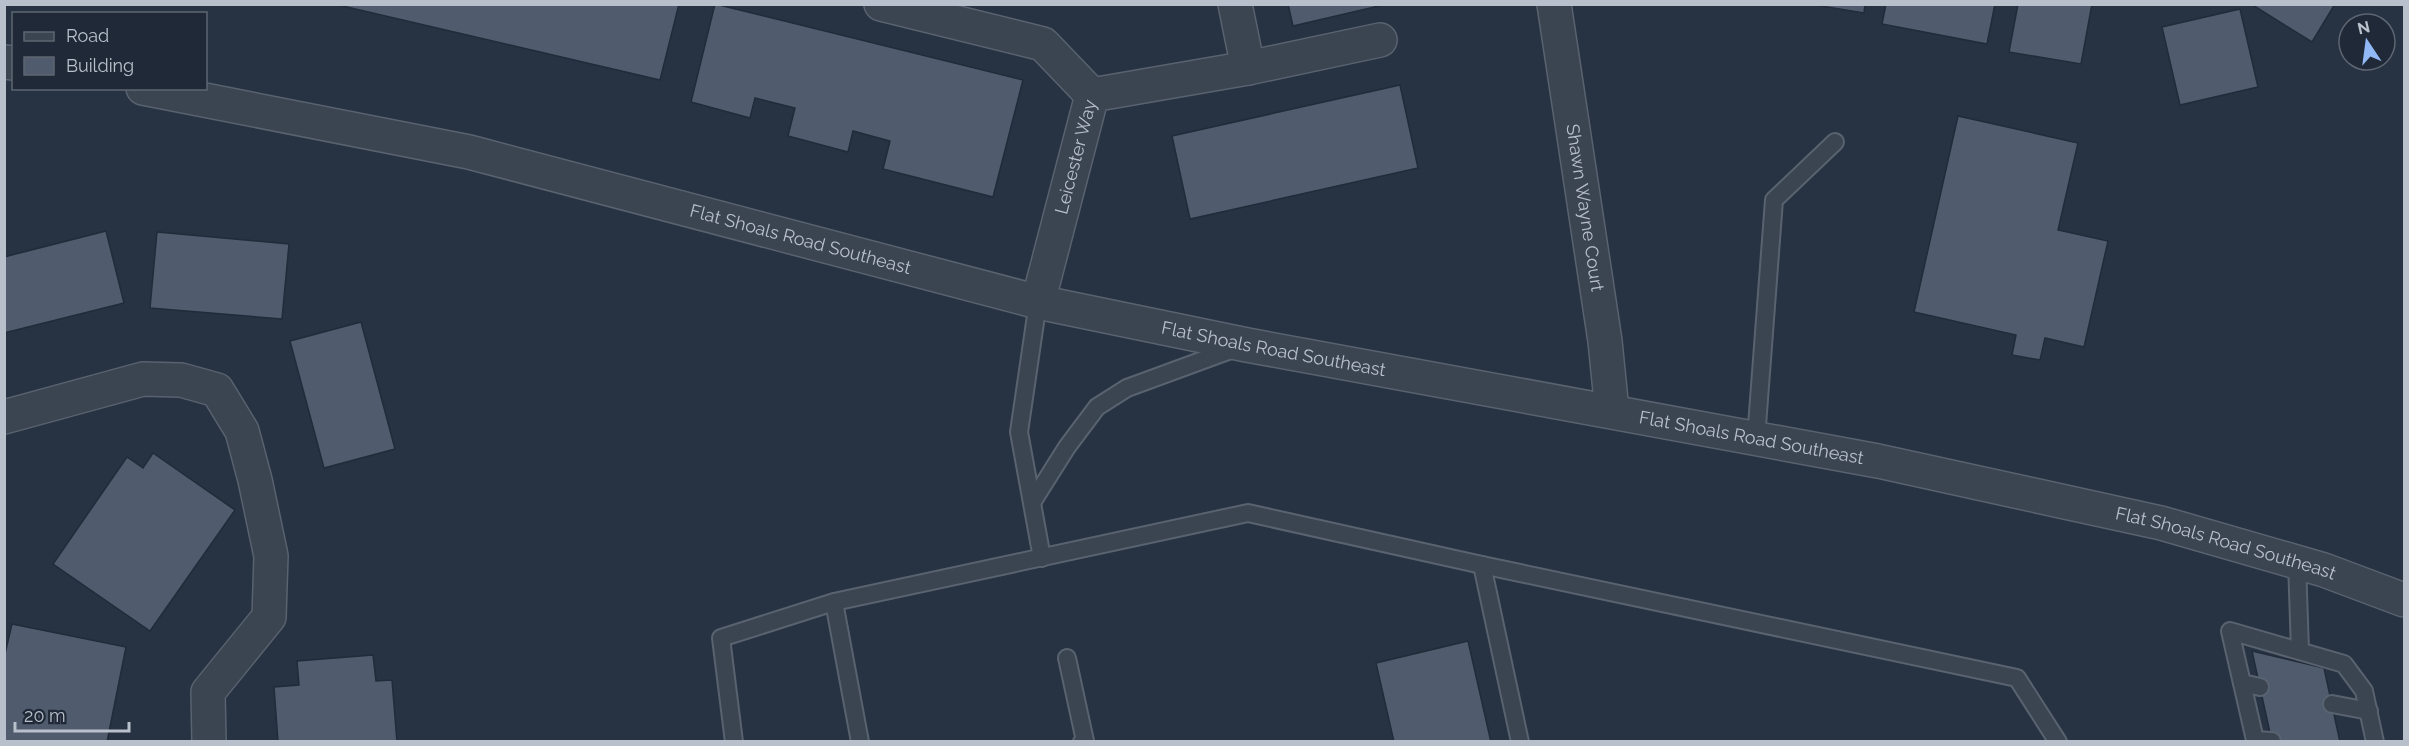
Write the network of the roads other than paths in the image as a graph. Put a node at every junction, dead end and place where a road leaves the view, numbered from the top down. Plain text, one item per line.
1 (881, 4) edge
2 (1235, 4) edge
3 (1554, 4) edge
4 (1380, 40) dead end
5 (1248, 68) junction
6 (153, 90) edge
7 (1092, 95) junction
8 (1836, 142) dead end
9 (1038, 302) junction
10 (1247, 345) junction
11 (1612, 411) junction
12 (7, 422) edge
13 (1756, 439) junction
14 (1033, 501) junction
15 (1042, 558) junction
16 (2297, 562) junction
17 (1482, 565) junction
18 (2404, 600) edge
19 (834, 602) junction
20 (2300, 651) junction
21 (1067, 658) dead end
22 (2242, 683) junction
23 (2260, 687) dead end
24 (2332, 704) dead end
25 (2369, 711) junction
26 (209, 741) edge
27 (734, 741) edge
28 (860, 741) edge
29 (1082, 741) edge
30 (1520, 741) edge
31 (2058, 741) edge
32 (2272, 741) edge
33 (2375, 741) edge

1 - 7 street
2 - 5 street
3 - 11 street, Shawn Wayne Court
4 - 5 street, Leicester Way
5 - 7 street, Leicester Way
6 - 9 street, Flat Shoals Road Southeast
7 - 9 street, Leicester Way
8 - 13 lane
9 - 10 street, Flat Shoals Road Southeast
9 - 14 lane
10 - 11 street, Flat Shoals Road Southeast
10 - 14 lane
11 - 13 street, Flat Shoals Road Southeast
12 - 26 street
13 - 16 street, Flat Shoals Road Southeast
14 - 15 lane
15 - 17 lane
15 - 19 lane
16 - 18 street, Flat Shoals Road Southeast
16 - 20 lane
17 - 30 lane
17 - 31 lane
19 - 27 lane
19 - 28 lane
20 - 22 lane
20 - 25 lane
21 - 29 lane
22 - 23 lane
22 - 32 lane
24 - 25 lane
25 - 33 lane

